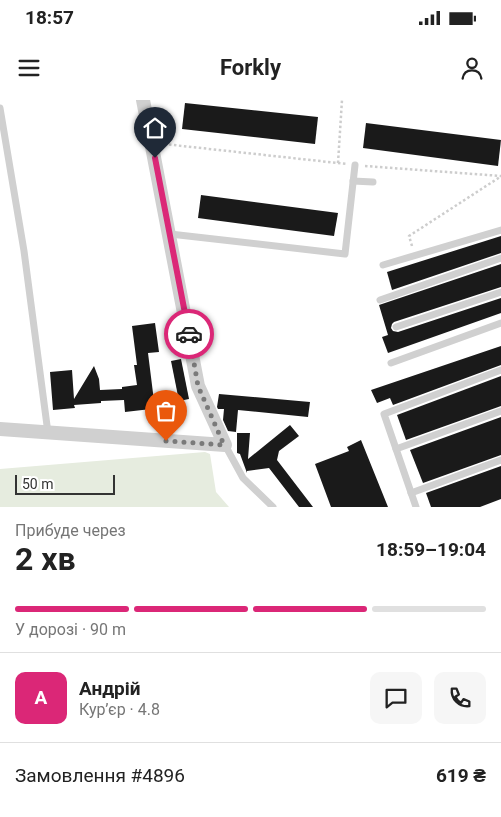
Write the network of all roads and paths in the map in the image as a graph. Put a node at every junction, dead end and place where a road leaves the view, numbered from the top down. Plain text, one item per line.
1 (144, 100) edge
2 (342, 100) edge
3 (0, 108) edge
4 (162, 144) dead end
5 (338, 163) junction
6 (355, 165) junction
7 (353, 181) junction
8 (373, 182) dead end
9 (501, 230) edge
10 (170, 234) junction
11 (409, 236) dead end
12 (501, 258) edge
13 (383, 266) dead end
14 (501, 292) edge
15 (380, 300) dead end
16 (501, 323) edge
17 (396, 327) dead end
18 (391, 363) dead end
19 (501, 370) edge
20 (501, 411) edge
21 (0, 429) edge
22 (48, 433) junction
23 (224, 445) junction
24 (396, 449) junction
25 (501, 460) edge
26 (411, 493) junction
27 (273, 507) edge
28 (416, 507) edge

1 - 10 street
2 - 5 path
3 - 22 lane
4 - 5 path
5 - 6 path
6 - 7 lane
6 - 11 path
7 - 8 lane
7 - 10 lane
9 - 13 lane
10 - 23 street
12 - 15 lane
14 - 17 lane
16 - 18 lane
19 - 24 lane
20 - 24 lane
21 - 22 street
22 - 23 street
23 - 27 lane
24 - 26 lane
25 - 26 lane
26 - 28 lane

